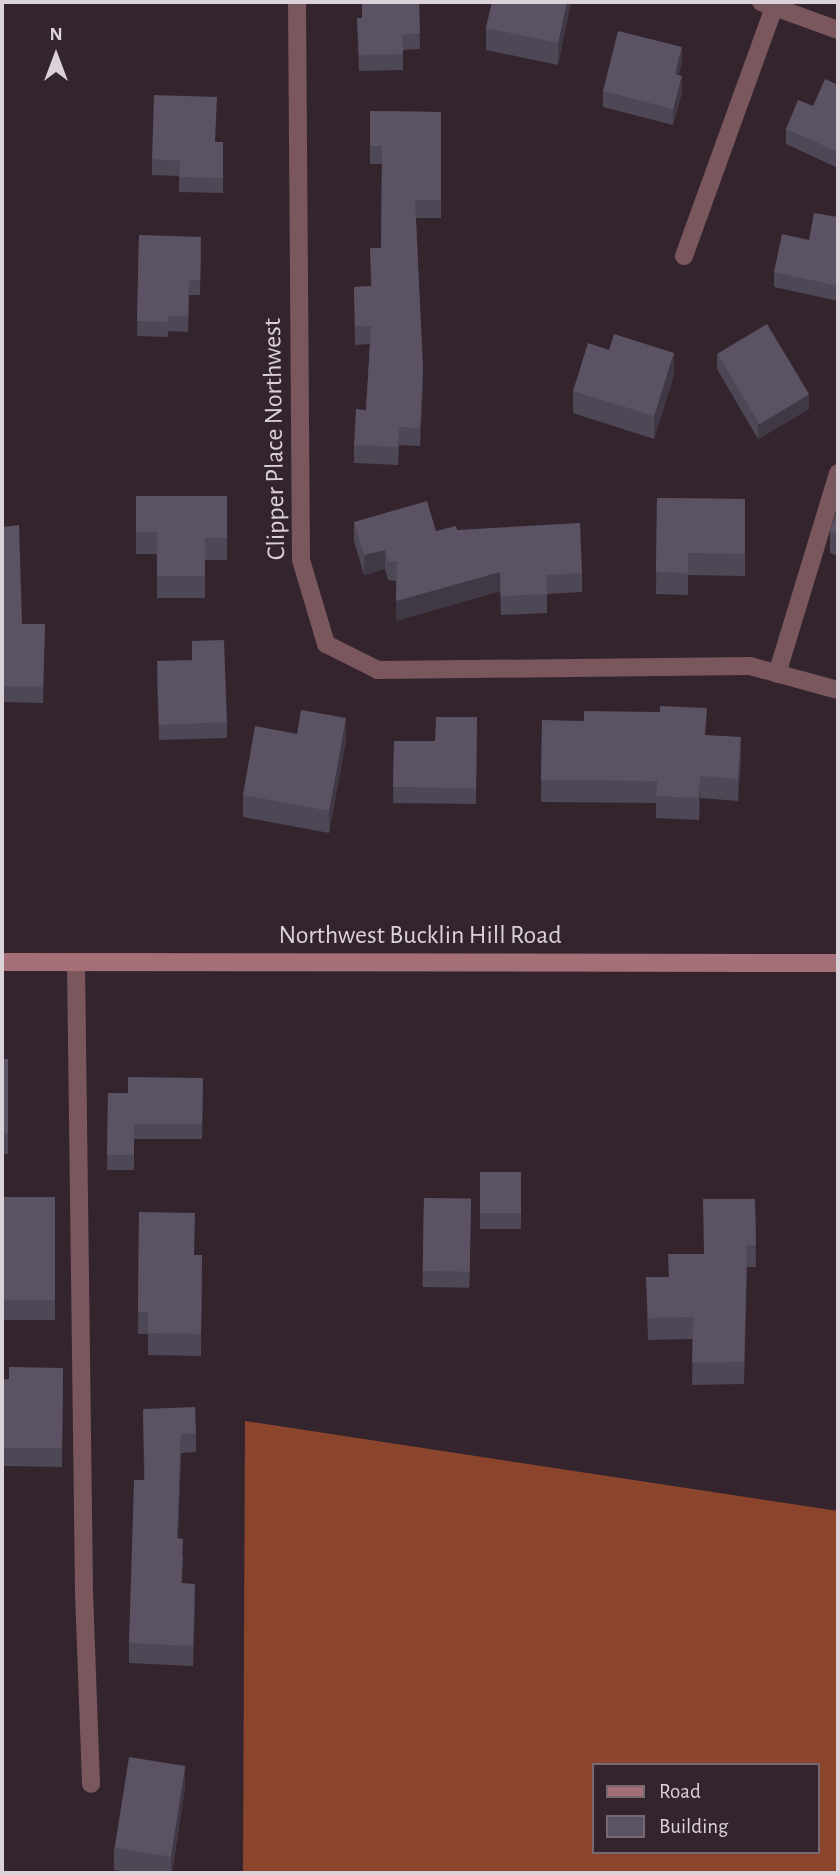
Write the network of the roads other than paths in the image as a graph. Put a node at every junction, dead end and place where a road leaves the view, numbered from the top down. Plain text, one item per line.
1 (297, 2) edge
2 (768, 4) edge
3 (838, 30) edge
4 (684, 256) dead end
5 (838, 472) edge
6 (777, 674) junction
7 (838, 690) edge
8 (2, 962) edge
9 (76, 962) junction
10 (838, 963) edge
11 (91, 1784) dead end

1 - 6 street, Clipper Place Northwest
2 - 3 street
2 - 4 street
5 - 6 street
6 - 7 street, Clipper Place Northwest
8 - 9 main road, Northwest Bucklin Hill Road
9 - 10 main road, Northwest Bucklin Hill Road
9 - 11 street

